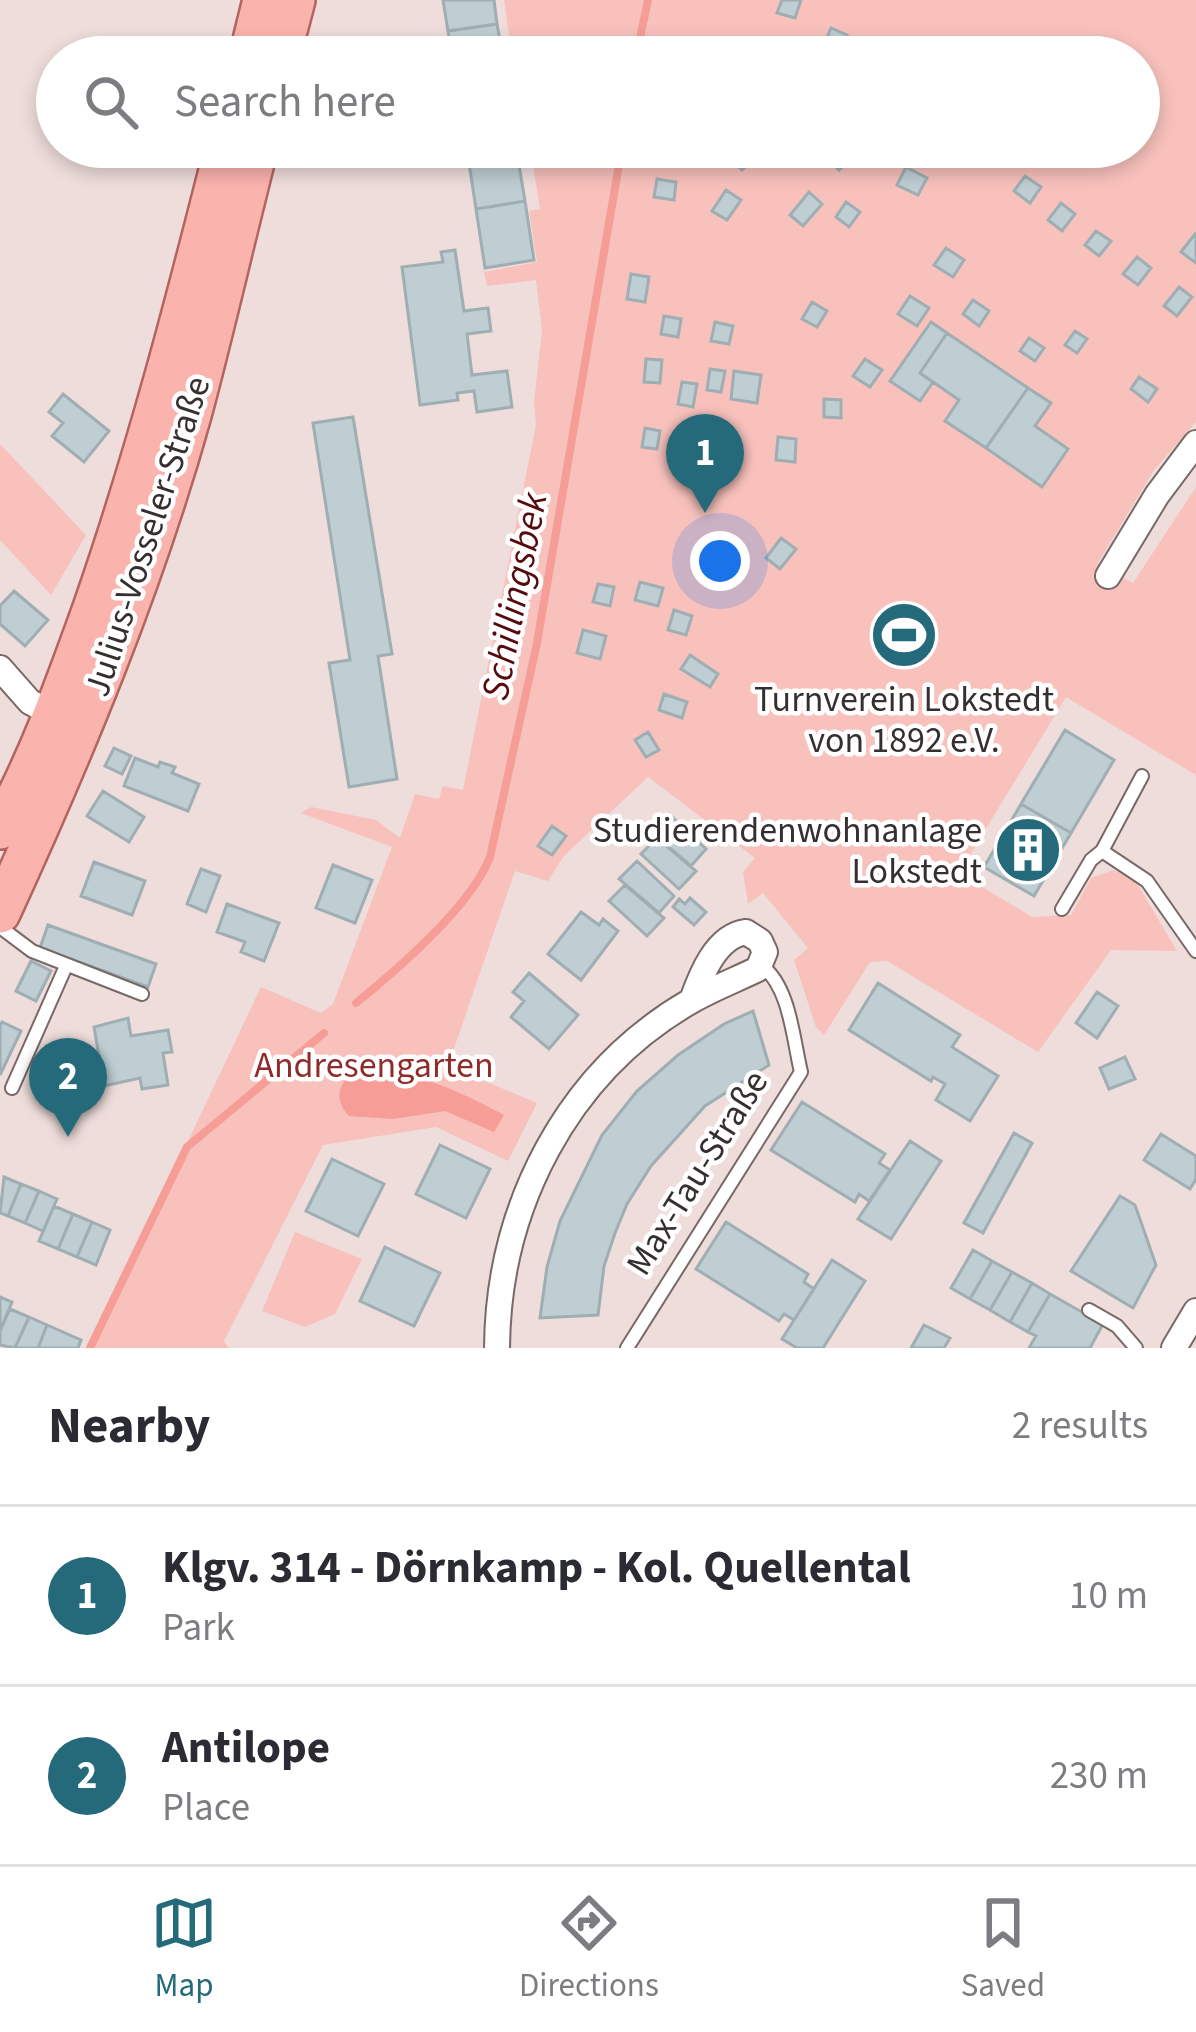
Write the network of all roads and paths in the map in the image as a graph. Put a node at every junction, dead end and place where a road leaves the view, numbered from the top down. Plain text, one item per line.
1 (263, 0) edge
2 (295, 0) edge
3 (254, 36) edge
4 (286, 36) edge
5 (221, 168) edge
6 (253, 168) edge
7 (1196, 443) edge
8 (1108, 577) dead end
9 (0, 668) edge
10 (53, 714) junction
11 (1142, 776) dead end
12 (0, 829) edge
13 (1102, 851) junction
14 (1062, 909) dead end
15 (0, 913) edge
16 (0, 927) edge
17 (1196, 951) edge
18 (761, 965) junction
19 (66, 966) junction
20 (142, 994) dead end
21 (692, 1000) junction
22 (12, 1088) dead end
23 (1089, 1310) dead end
24 (1196, 1311) edge
25 (497, 1348) edge
26 (627, 1348) edge
27 (1136, 1348) edge
28 (1174, 1348) edge

1 - 3 main road
2 - 4 main road
5 - 10 main road, Julius-Vosseler-Straße
6 - 15 main road, Julius-Vosseler-Straße
7 - 8 street
9 - 10 street
10 - 12 main road, Julius-Vosseler-Straße
11 - 13 lane
13 - 14 lane
13 - 17 lane
16 - 19 lane
18 - 21 street, Max-Tau-Straße
18 - 21 street, Max-Tau-Straße
18 - 26 lane, Max-Tau-Straße
19 - 20 lane
19 - 22 lane
21 - 25 street, Max-Tau-Straße
23 - 27 lane
24 - 28 street

